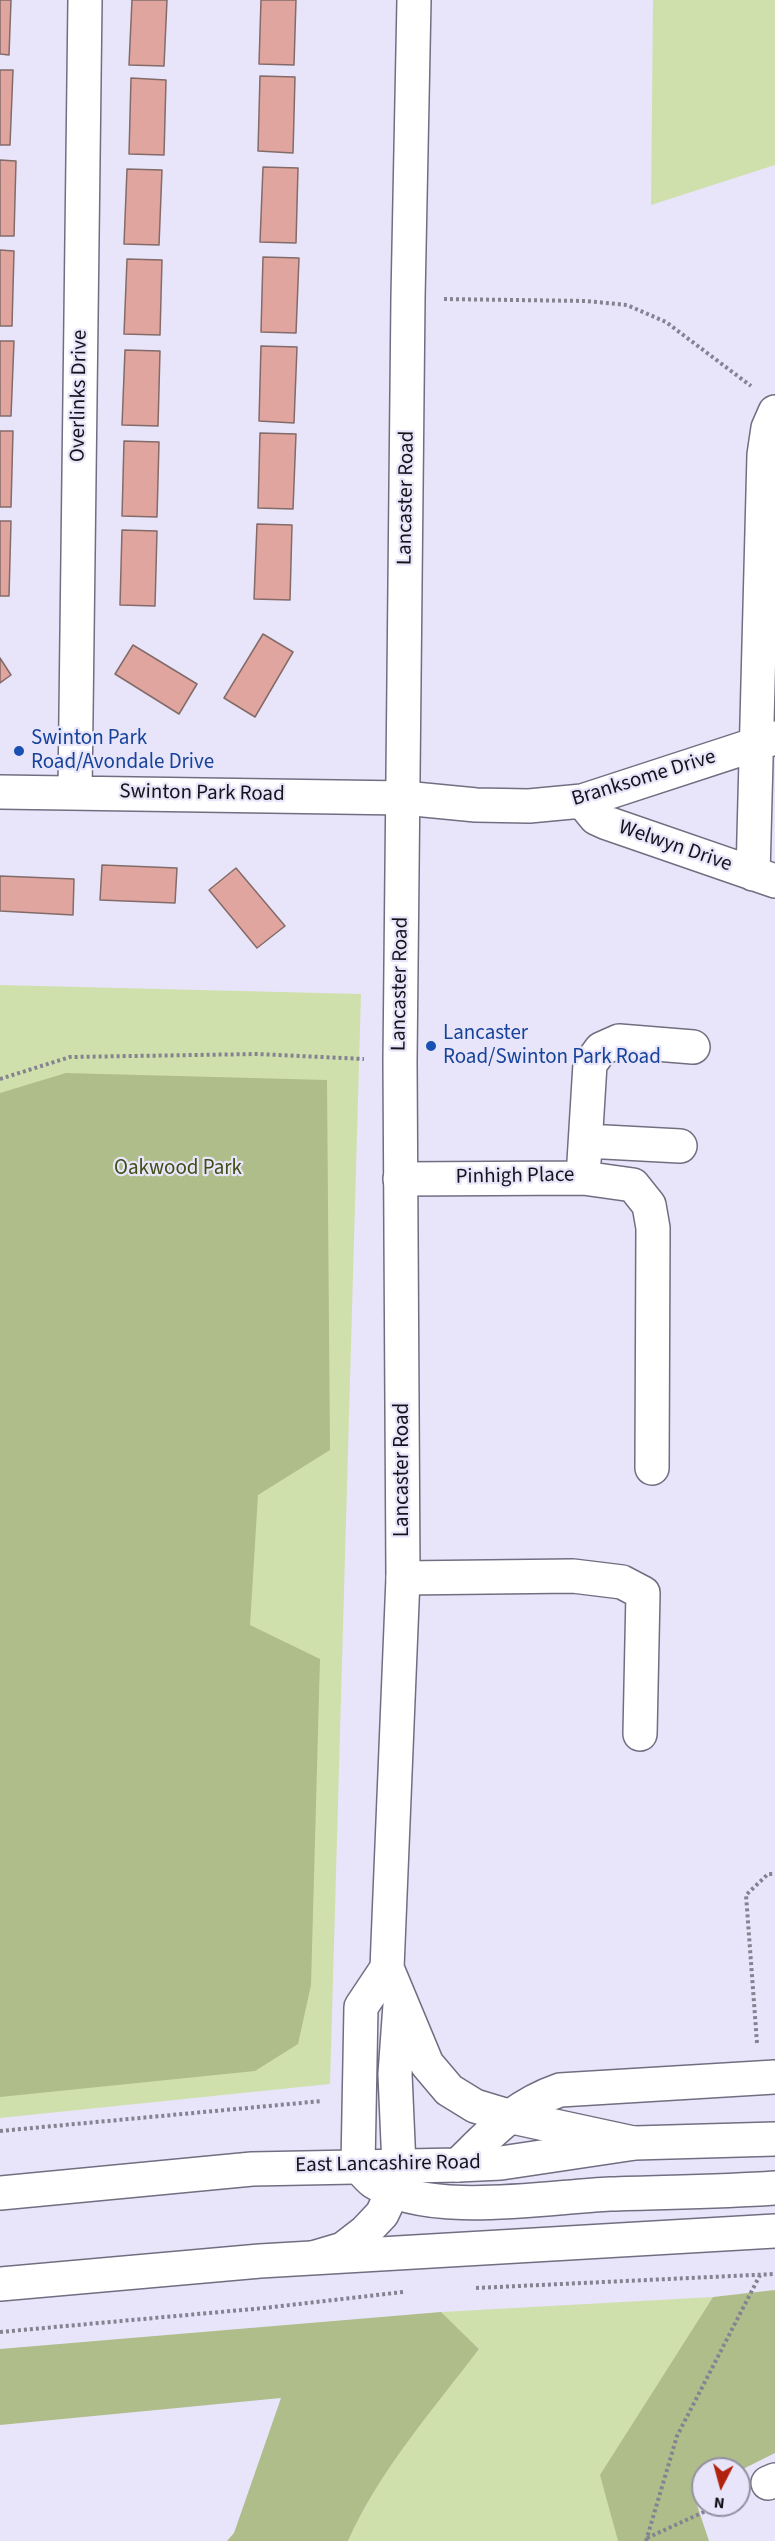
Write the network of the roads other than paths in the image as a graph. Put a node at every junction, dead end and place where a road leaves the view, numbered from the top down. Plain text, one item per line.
1 (85, 0) edge
2 (414, 0) edge
3 (767, 402) edge
4 (766, 741) edge
5 (0, 792) edge
6 (75, 792) junction
7 (404, 798) junction
8 (582, 801) junction
9 (764, 878) edge
10 (693, 1047) dead end
11 (586, 1141) junction
12 (680, 1146) dead end
13 (584, 1178) junction
14 (400, 1179) junction
15 (652, 1468) dead end
16 (403, 1578) junction
17 (640, 1734) dead end
18 (387, 1968) junction
19 (401, 2001) junction
20 (767, 2077) edge
21 (508, 2116) junction
22 (775, 2139) edge
23 (635, 2143) junction
24 (358, 2165) junction
25 (458, 2165) junction
26 (396, 2179) junction
27 (775, 2188) edge
28 (0, 2193) edge
29 (775, 2231) edge
30 (309, 2259) junction
31 (0, 2284) edge

1 - 6 main road, Overlinks Drive
2 - 7 main road, Lancaster Road
3 - 4 main road
4 - 8 main road, Branksome Drive
4 - 9 main road
5 - 6 main road, Swinton Park Road
6 - 7 main road, Swinton Park Road
7 - 8 main road, Branksome Drive
7 - 14 main road, Lancaster Road
8 - 9 main road, Welwyn Drive
10 - 11 main road, Pinhigh Place
11 - 12 main road
11 - 13 main road, Pinhigh Place
13 - 14 main road, Pinhigh Place
13 - 15 main road
14 - 16 main road, Lancaster Road
16 - 17 main road
16 - 18 main road, Lancaster Road
18 - 19 main road, Lancaster Road
18 - 24 main road
19 - 21 main road
19 - 26 main road, Lancaster Road
20 - 21 main road
21 - 23 main road
21 - 25 main road
22 - 23 main road, East Lancashire Road
23 - 25 main road, East Lancashire Road
24 - 26 main road, East Lancashire Road
24 - 28 main road, East Lancashire Road
25 - 26 main road, East Lancashire Road
26 - 27 main road
26 - 30 main road
29 - 30 main road
30 - 31 main road

